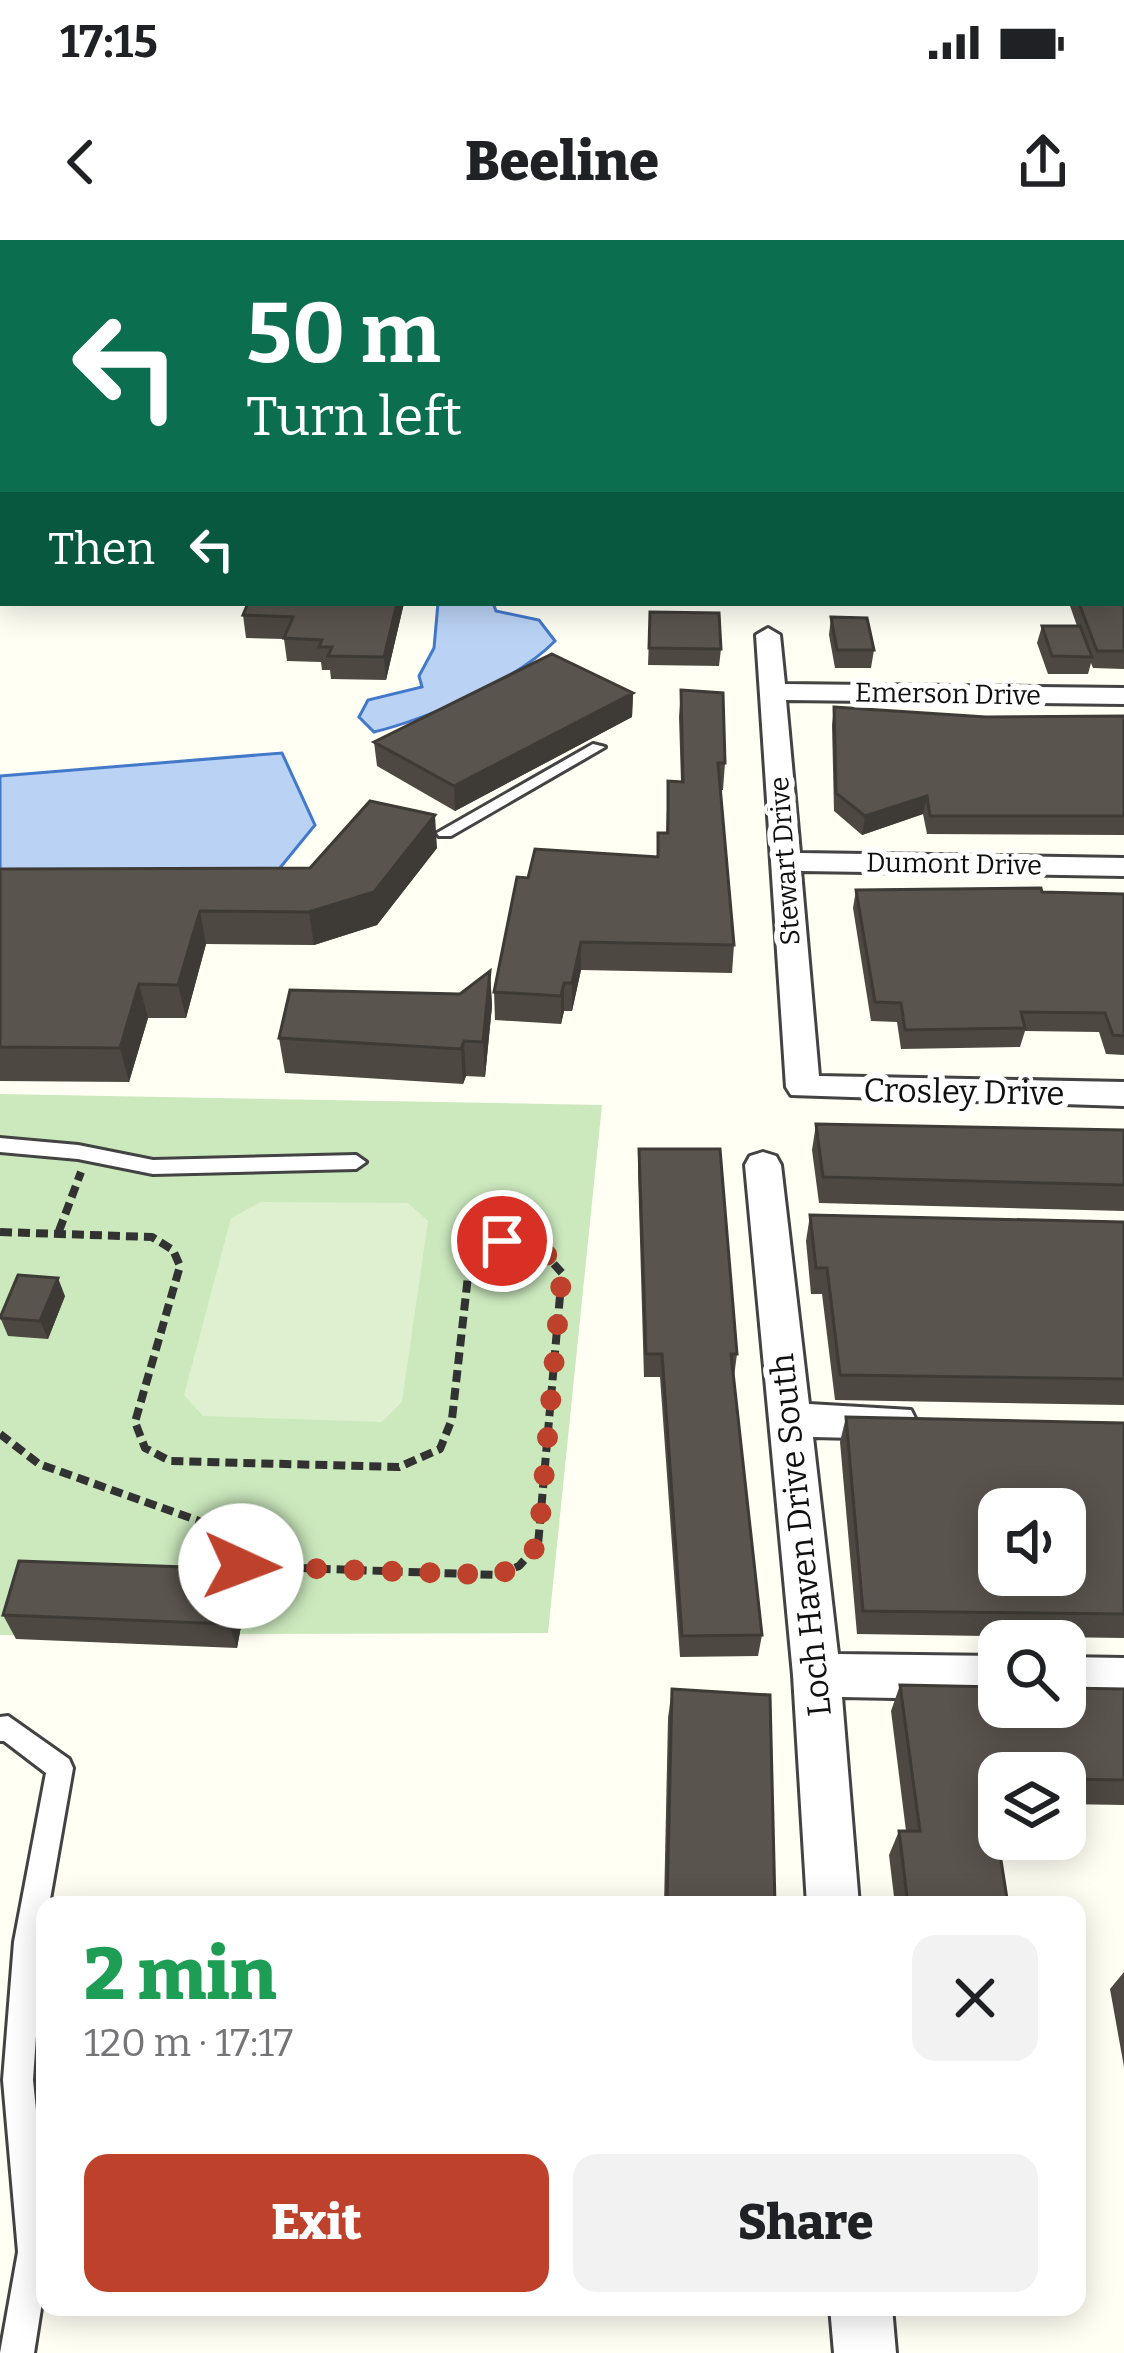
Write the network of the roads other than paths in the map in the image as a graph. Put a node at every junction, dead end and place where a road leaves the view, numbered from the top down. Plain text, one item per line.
1 (768, 635) dead end
2 (773, 692) junction
3 (1124, 696) edge
4 (598, 747) dead end
5 (445, 832) dead end
6 (784, 862) junction
7 (1124, 866) edge
8 (803, 1087) joint
9 (1124, 1094) edge
10 (0, 1145) edge
11 (356, 1162) dead end
12 (763, 1165) dead end
13 (768, 1220) junction
14 (814, 1221) edge
15 (787, 1420) junction
16 (944, 1423) edge
17 (817, 1675) junction
18 (978, 1678) edge
19 (1086, 1679) edge
20 (1124, 1679) edge
21 (0, 1729) edge
22 (36, 1896) edge
23 (832, 1896) edge
24 (36, 1898) edge
25 (862, 2316) edge
26 (16, 2353) edge
27 (865, 2353) edge

1 - 2 street, Stewart Drive
2 - 3 street, Emerson Drive
2 - 6 street, Stewart Drive
4 - 5 lane
6 - 7 street, Dumont Drive
6 - 8 street, Stewart Drive
8 - 9 street, Crosley Drive
10 - 11 lane
12 - 13 street, Loch Haven Drive South
13 - 14 street
13 - 15 street, Loch Haven Drive South
15 - 16 street
15 - 17 street, Loch Haven Drive South
17 - 18 street
17 - 23 street, Loch Haven Drive South
19 - 20 street
21 - 22 lane
24 - 26 lane
25 - 27 street

